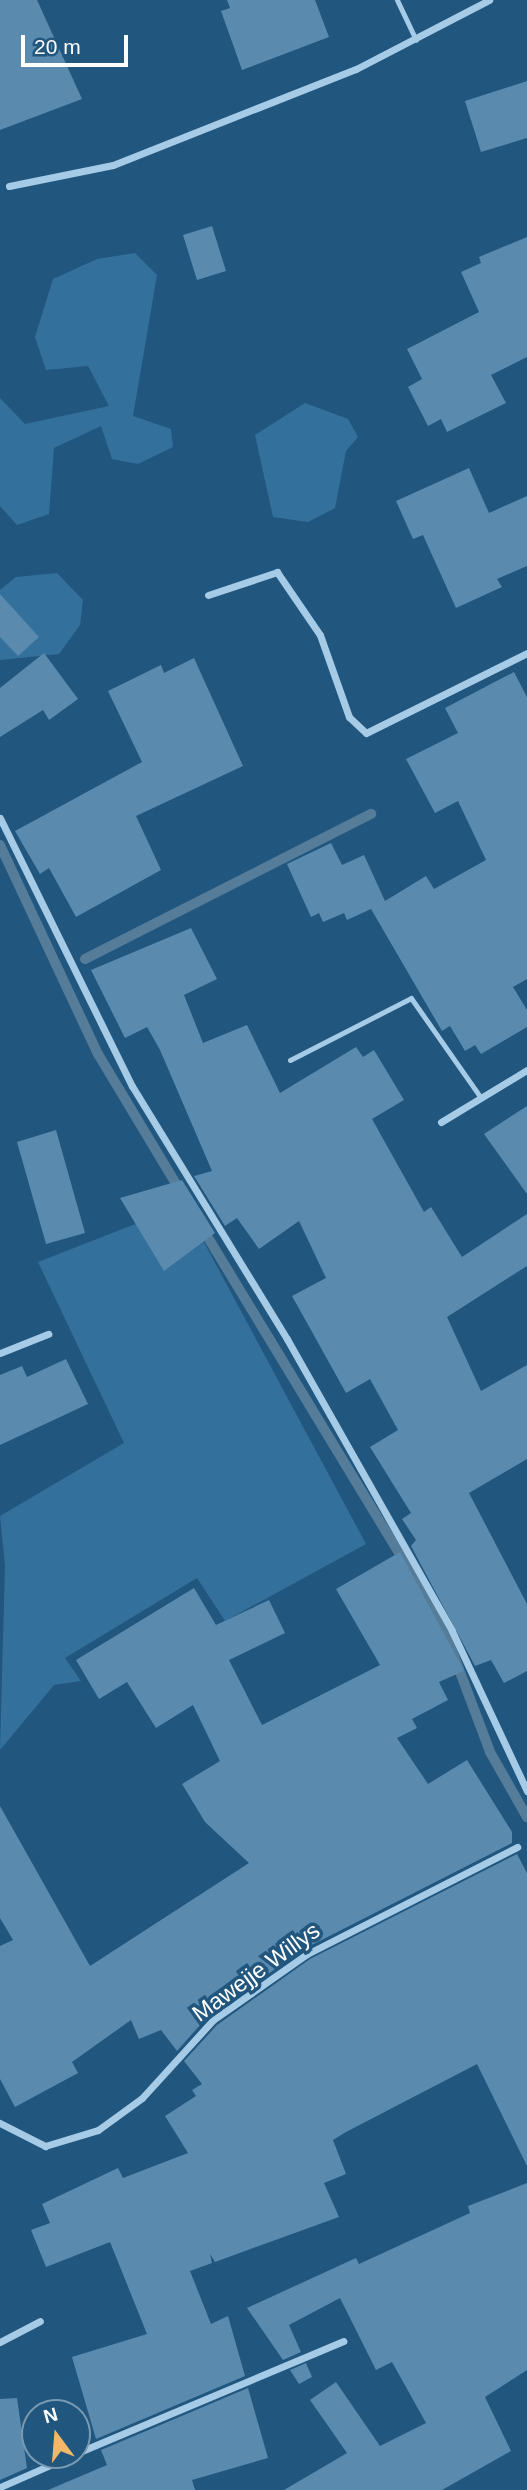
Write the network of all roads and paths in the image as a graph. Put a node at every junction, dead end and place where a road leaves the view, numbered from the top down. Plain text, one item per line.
1 (397, 0) edge
2 (489, 0) edge
3 (416, 40) junction
4 (9, 186) dead end
5 (208, 595) dead end
6 (527, 653) edge
7 (0, 818) edge
8 (290, 1060) dead end
9 (527, 1070) edge
10 (481, 1098) junction
11 (441, 1122) dead end
12 (48, 1334) dead end
13 (0, 1353) edge
14 (527, 1791) edge
15 (517, 1847) dead end
16 (0, 2123) edge
17 (40, 2321) dead end
18 (0, 2342) edge
19 (343, 2342) dead end
20 (91, 2447) edge
21 (41, 2469) edge
22 (0, 2487) edge

1 - 3 lane
2 - 3 street
3 - 4 street
5 - 6 street
7 - 14 street
8 - 10 lane
9 - 10 street
10 - 11 street
12 - 13 street
15 - 16 street, Mawejje Willys
17 - 18 street
19 - 20 street
21 - 22 street

